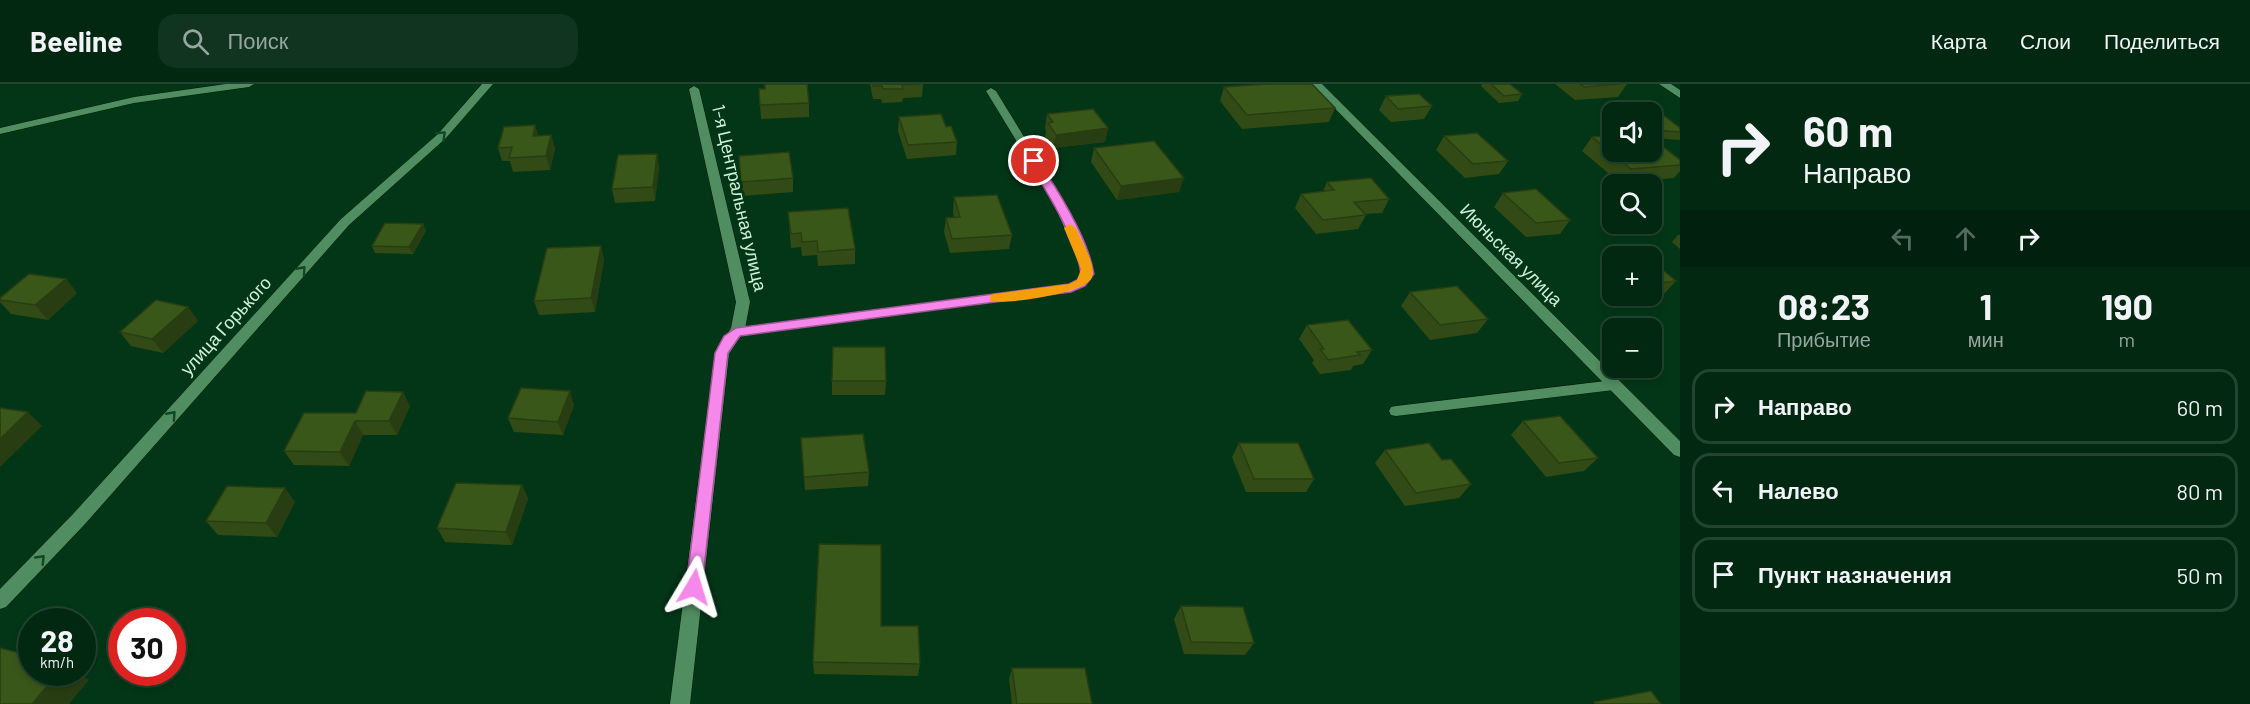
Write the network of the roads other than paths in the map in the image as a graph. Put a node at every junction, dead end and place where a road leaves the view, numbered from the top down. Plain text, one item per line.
1 (249, 84) edge
2 (488, 84) edge
3 (1316, 84) edge
4 (1664, 84) edge
5 (694, 89) dead end
6 (992, 91) dead end
7 (1680, 95) edge
8 (0, 131) edge
9 (736, 332) junction
10 (1614, 385) junction
11 (1396, 411) dead end
12 (1680, 451) edge
13 (0, 601) edge
14 (680, 704) edge

1 - 8 street
13 -> 2 street, улица Горького
3 - 10 street, Июньская улица
4 - 7 street
5 - 9 street, 1-я Центральная улица
6 - 9 lane
9 - 14 street, 1-я Центральная улица
10 - 11 lane
10 - 12 street, Июньская улица

